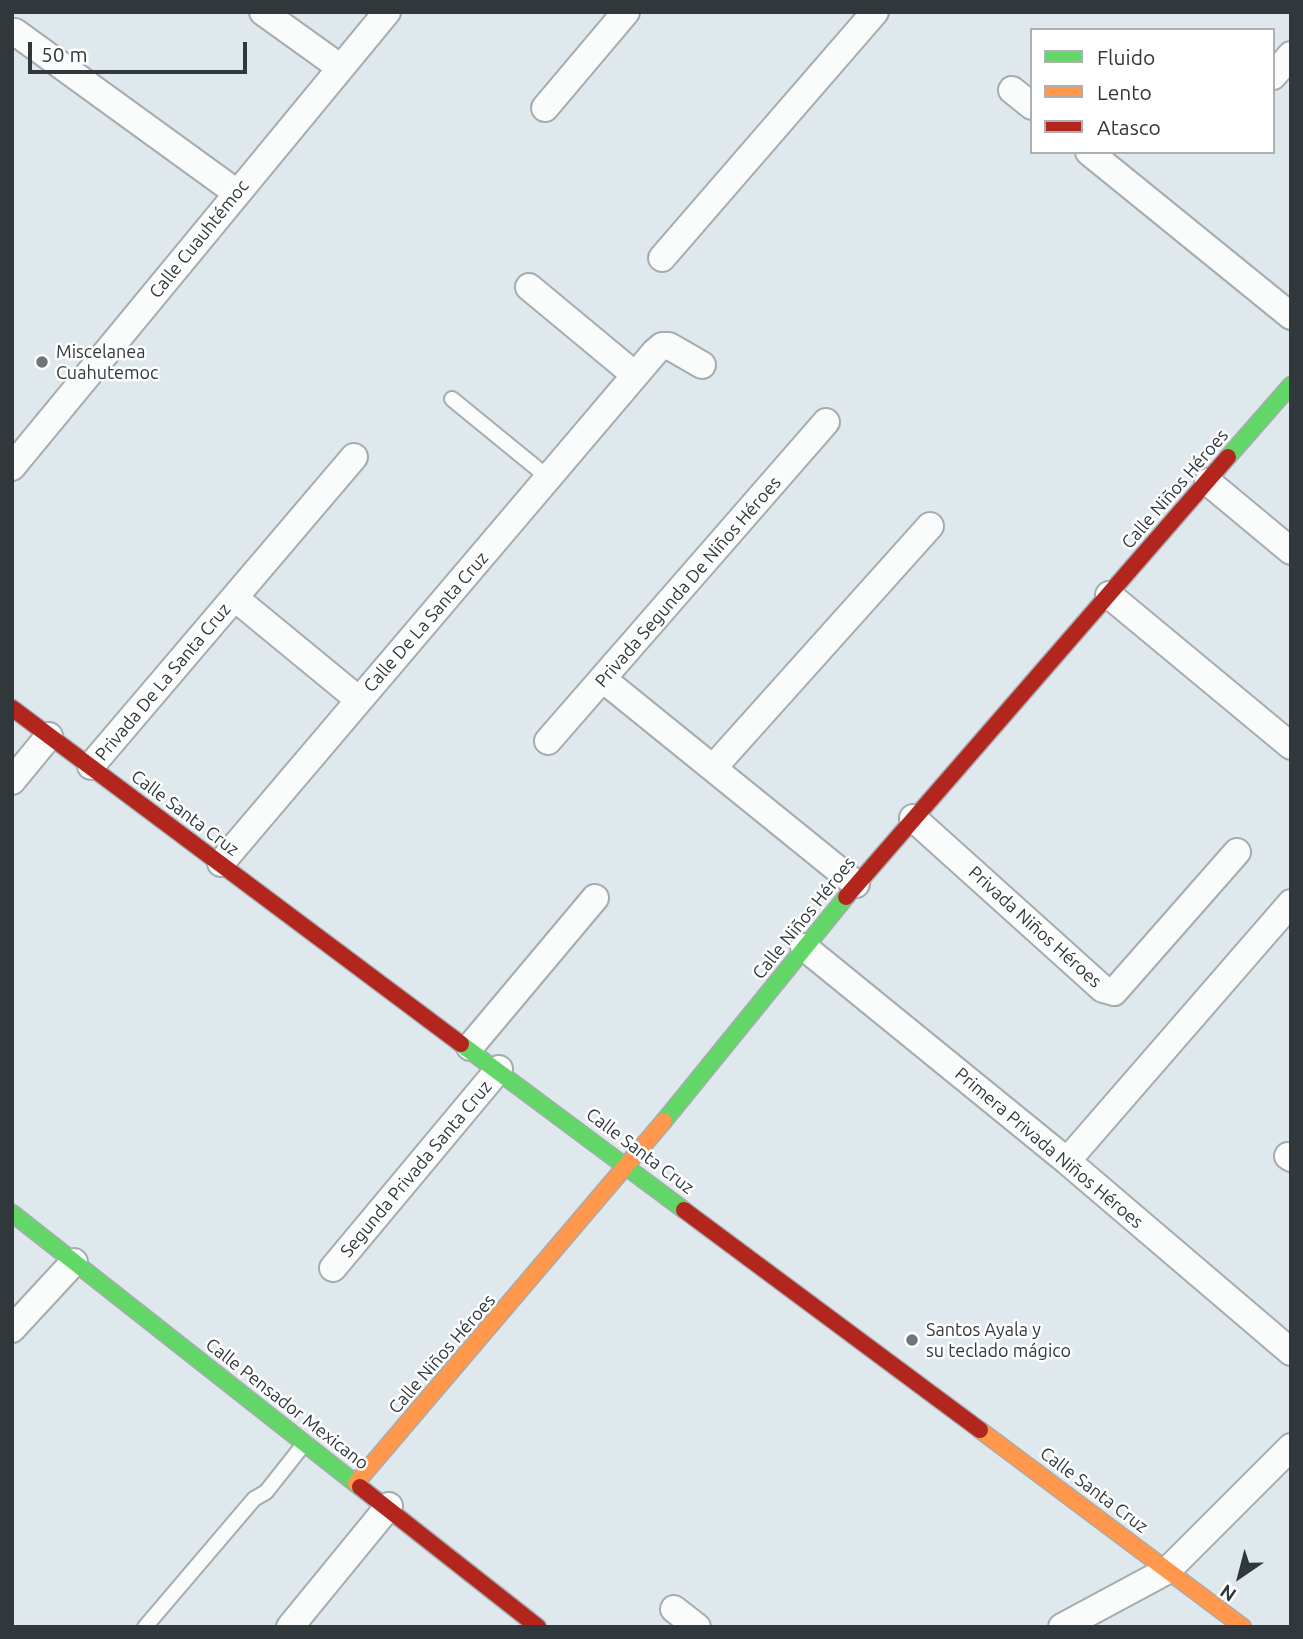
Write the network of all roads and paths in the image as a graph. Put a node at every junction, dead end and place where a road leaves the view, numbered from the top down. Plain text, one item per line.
1 (263, 12) edge
2 (387, 12) edge
3 (626, 12) edge
4 (875, 12) edge
5 (15, 32) dead end
6 (1291, 55) edge
7 (341, 68) junction
8 (1275, 74) edge
9 (545, 108) dead end
10 (1091, 154) edge
11 (237, 193) junction
12 (662, 258) dead end
13 (529, 287) dead end
14 (1291, 316) edge
15 (702, 365) dead end
16 (635, 375) junction
17 (1291, 385) edge
18 (452, 399) dead end
19 (826, 422) dead end
20 (354, 457) dead end
21 (12, 467) edge
22 (550, 479) junction
23 (1208, 482) junction
24 (930, 527) dead end
25 (1291, 551) edge
26 (1108, 595) junction
27 (235, 598) junction
28 (604, 680) junction
29 (359, 700) junction
30 (12, 708) edge
31 (49, 736) junction
32 (548, 741) dead end
33 (1291, 746) edge
34 (91, 766) junction
35 (713, 768) junction
36 (12, 780) edge
37 (913, 818) junction
38 (1237, 852) dead end
39 (221, 863) junction
40 (856, 884) junction
41 (595, 898) dead end
42 (1291, 903) edge
43 (804, 947) junction
44 (470, 1047) junction
45 (499, 1069) junction
46 (1067, 1161) junction
47 (628, 1166) junction
48 (12, 1213) edge
49 (74, 1262) junction
50 (333, 1268) dead end
51 (12, 1329) edge
52 (1291, 1352) edge
53 (304, 1443) junction
54 (1291, 1447) edge
55 (356, 1483) junction
56 (389, 1506) junction
57 (1168, 1570) junction
58 (674, 1609) dead end
59 (145, 1627) edge
60 (289, 1627) edge
61 (538, 1627) edge
62 (697, 1627) edge
63 (1062, 1627) edge
64 (1243, 1627) edge

1 - 7 street
2 - 7 street, Calle Cuauhtémoc
3 - 9 street
4 - 12 street
5 - 11 street
6 - 8 street
7 - 11 street, Calle Cuauhtémoc
10 - 14 street
11 - 21 street, Calle Cuauhtémoc
13 - 16 street
15 - 16 street
16 - 22 street
17 - 23 street, Calle Niños Héroes
18 - 22 lane
19 - 28 street, Privada Segunda De Niños Héroes
20 - 27 street, Privada De La Santa Cruz
22 - 29 street, Calle De La Santa Cruz
23 - 25 street
23 - 26 street, Calle Niños Héroes
24 - 35 street
26 - 33 street
26 - 37 street, Calle Niños Héroes
27 - 29 street, Privada De La Santa Cruz
27 - 34 street, Privada De La Santa Cruz
28 - 32 street, Privada Segunda De Niños Héroes
28 - 35 street
29 - 39 street, Calle De La Santa Cruz
30 - 31 street, Calle Santa Cruz
31 - 34 street, Calle Santa Cruz
31 - 36 street
34 - 39 street, Calle Santa Cruz
35 - 40 street
37 - 38 street, Privada Niños Héroes
37 - 40 street, Calle Niños Héroes
39 - 44 street, Calle Santa Cruz
40 - 43 street, Calle Niños Héroes
41 - 44 street
42 - 46 street
43 - 46 street, Primera Privada Niños Héroes
43 - 47 street, Calle Niños Héroes
44 - 45 street, Calle Santa Cruz
45 - 47 street, Calle Santa Cruz
45 - 50 street, Segunda Privada Santa Cruz
46 - 52 street, Primera Privada Niños Héroes
47 - 55 street, Calle Niños Héroes
47 - 57 street, Calle Santa Cruz
48 - 49 street, Calle Pensador Mexicano
49 - 51 street
49 - 53 street, Calle Pensador Mexicano
53 - 55 street, Calle Pensador Mexicano
53 - 59 lane
54 - 57 street
55 - 56 street, Calle Pensador Mexicano
56 - 60 street
56 - 61 street, Calle Pensador Mexicano
57 - 63 street
57 - 64 street, Calle Santa Cruz
58 - 62 street

